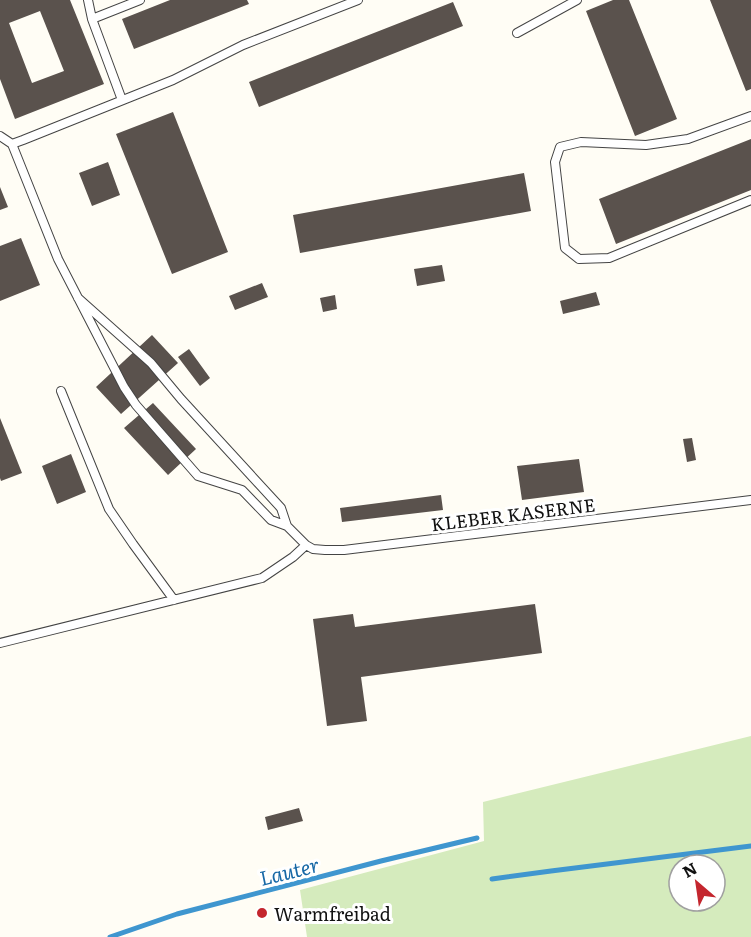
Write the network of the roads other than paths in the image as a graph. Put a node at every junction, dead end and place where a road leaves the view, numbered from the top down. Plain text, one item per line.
1 (88, 0) edge
2 (140, 0) edge
3 (358, 0) edge
4 (577, 0) edge
5 (93, 19) junction
6 (517, 33) dead end
7 (122, 100) junction
8 (751, 116) edge
9 (0, 136) edge
10 (12, 144) junction
11 (751, 200) edge
12 (78, 298) junction
13 (61, 392) dead end
14 (751, 500) edge
15 (287, 526) junction
16 (306, 545) junction
17 (174, 600) junction
18 (0, 643) edge

1 - 5 lane
2 - 5 lane
3 - 7 lane
4 - 6 lane
5 - 7 lane
7 - 10 lane
8 - 11 lane
9 - 10 lane
10 - 12 lane
12 - 15 lane
12 - 15 lane
13 - 17 lane
14 - 16 lane, KLEBER KASERNE
15 - 16 lane
16 - 17 lane
17 - 18 lane

